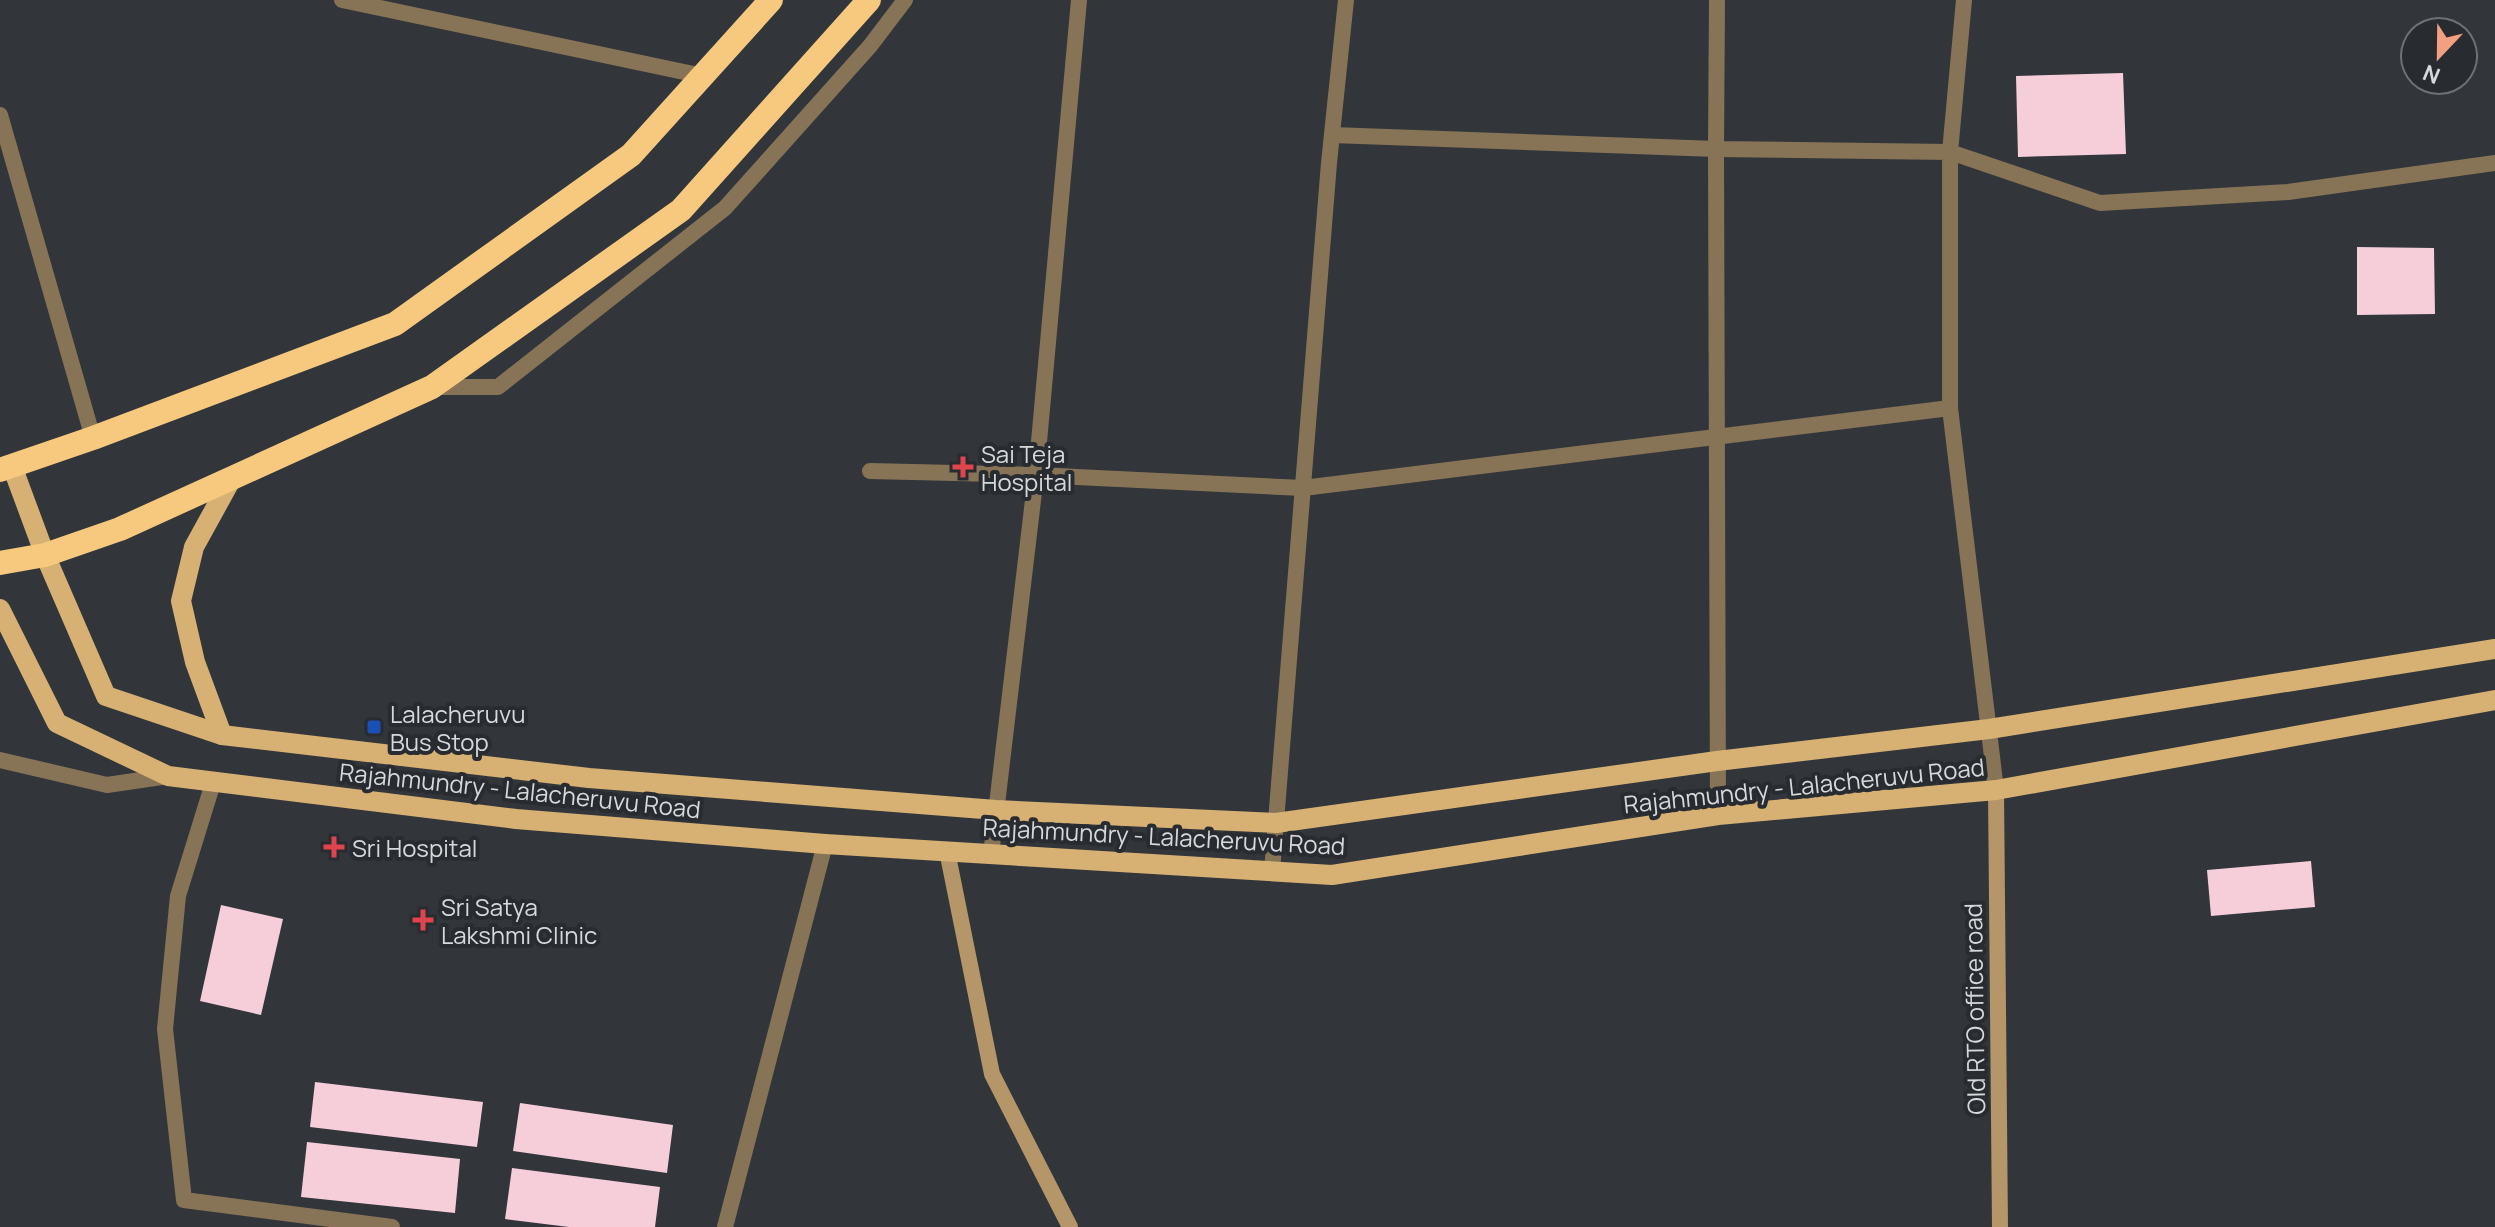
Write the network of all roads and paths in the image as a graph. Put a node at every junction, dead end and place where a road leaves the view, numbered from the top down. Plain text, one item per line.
1 (342, 0) edge
2 (771, 0) edge
3 (869, 0) edge
4 (905, 0) edge
5 (1079, 0) edge
6 (1346, 0) edge
7 (1717, 0) edge
8 (1964, 0) edge
9 (703, 76) junction
10 (0, 115) edge
11 (1332, 135) junction
12 (1716, 149) junction
13 (1950, 152) junction
14 (2495, 163) edge
15 (432, 387) junction
16 (1950, 408) junction
17 (1716, 437) junction
18 (93, 438) junction
19 (6, 468) edge
20 (870, 471) dead end
21 (1036, 475) junction
22 (232, 478) junction
23 (1303, 488) junction
24 (45, 555) junction
25 (0, 563) edge
26 (0, 609) edge
27 (2495, 649) edge
28 (2495, 700) edge
29 (1989, 729) junction
30 (222, 735) junction
31 (0, 760) edge
32 (1717, 761) junction
33 (168, 776) junction
34 (213, 783) junction
35 (1996, 790) junction
36 (996, 810) junction
37 (1718, 815) junction
38 (1276, 823) junction
39 (825, 844) junction
40 (947, 851) junction
41 (991, 855) junction
42 (1272, 871) junction
43 (392, 1227) edge
44 (725, 1227) edge
45 (1070, 1227) edge
46 (2000, 1227) edge

1 - 9 street
2 - 9 highway
3 - 15 highway
4 - 15 street
5 - 21 street
6 - 11 street
7 - 12 street
8 - 13 street
9 - 18 highway
10 - 18 street
11 - 12 street
11 - 23 street
12 - 13 street
12 - 17 street
13 - 14 street
13 - 16 street
15 - 22 highway
16 - 17 street
16 - 29 street
17 - 23 street
17 - 32 street
18 - 19 highway
19 - 24 main road
20 - 21 street
21 - 23 street
21 - 36 street
22 - 24 highway
22 - 30 main road
23 - 38 street
24 - 25 highway
24 - 30 main road
26 - 33 main road, Rajahmundry - Lalacheruvu Road
27 - 29 main road
28 - 35 main road, Rajahmundry - Lalacheruvu Road
29 - 32 main road
29 - 35 street
30 - 36 main road
31 - 33 street
32 - 37 street
32 - 38 main road
33 - 34 main road, Rajahmundry - Lalacheruvu Road
34 - 39 main road, Rajahmundry - Lalacheruvu Road
34 - 43 street
35 - 37 main road, Rajahmundry - Lalacheruvu Road
35 - 46 street, Old RTO office road
36 - 38 main road
36 - 41 street
37 - 42 main road, Rajahmundry - Lalacheruvu Road
38 - 42 street
39 - 40 main road, Rajahmundry - Lalacheruvu Road
39 - 44 street
40 - 41 main road, Rajahmundry - Lalacheruvu Road
40 - 45 street
41 - 42 main road, Rajahmundry - Lalacheruvu Road

